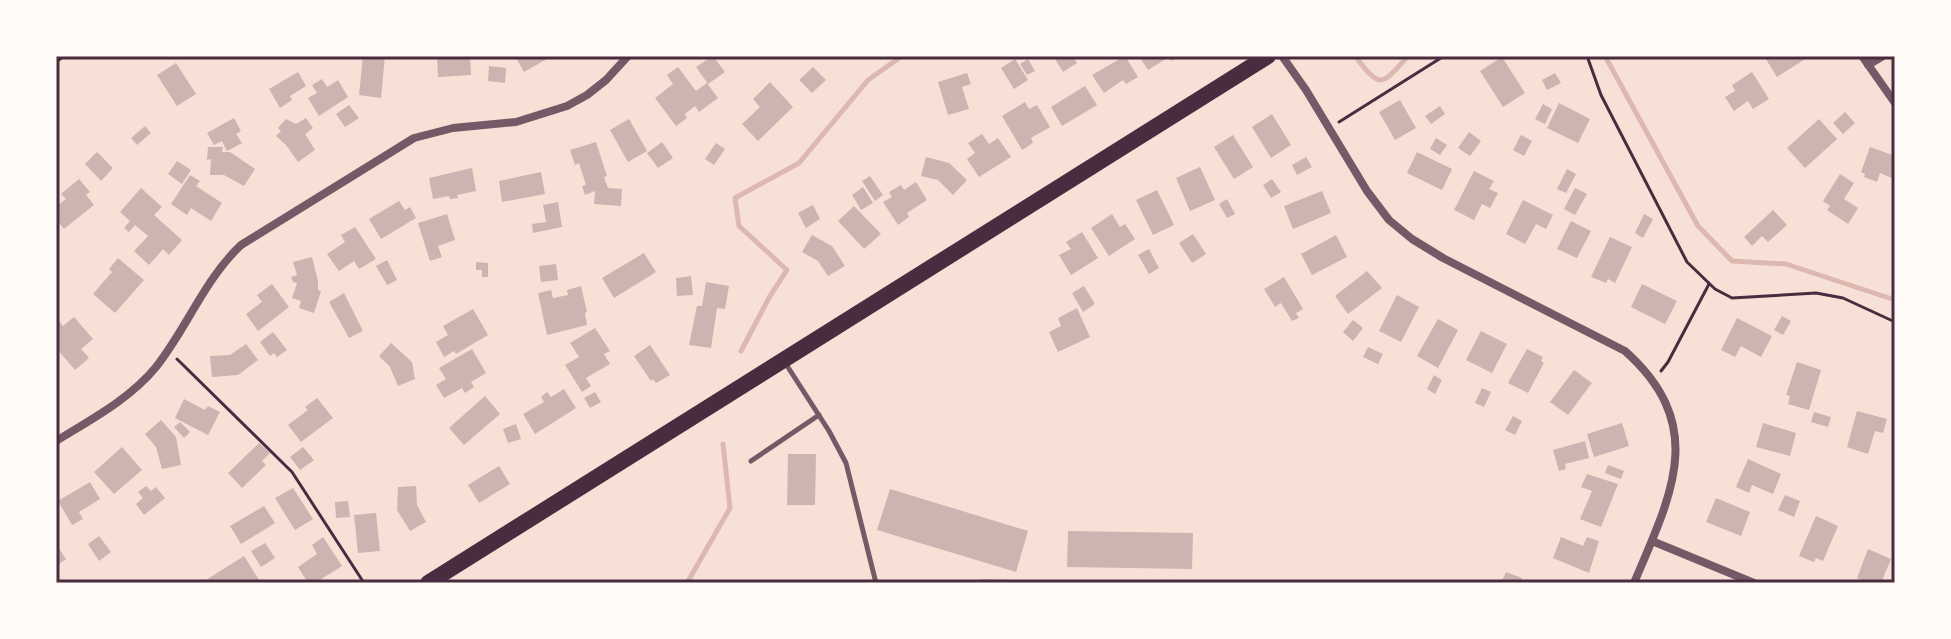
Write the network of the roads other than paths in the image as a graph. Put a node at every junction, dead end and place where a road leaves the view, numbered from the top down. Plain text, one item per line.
1 (628, 56) edge
2 (1268, 56) edge
3 (1282, 56) edge
4 (1862, 56) edge
5 (1883, 56) edge
6 (1868, 65) junction
7 (1895, 103) edge
8 (784, 361) junction
9 (819, 415) junction
10 (56, 441) edge
11 (751, 461) dead end
12 (1652, 541) junction
13 (428, 583) edge
14 (876, 583) edge
15 (1634, 583) edge
16 (1754, 583) edge

1 - 10 street
2 - 8 main road
3 - 12 street
4 - 6 street
5 - 6 street
6 - 7 street
8 - 9 lane
8 - 13 main road
9 - 11 lane
9 - 14 lane
12 - 15 street
12 - 16 street

